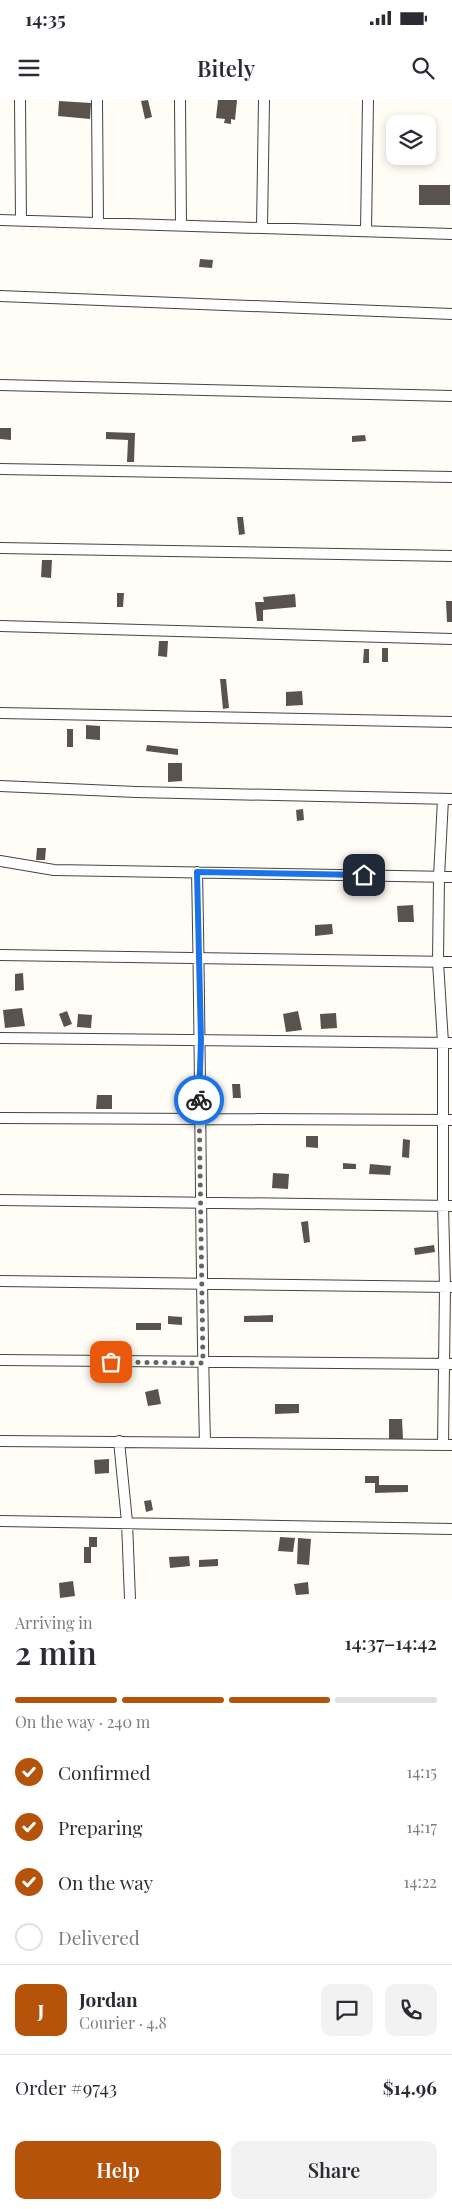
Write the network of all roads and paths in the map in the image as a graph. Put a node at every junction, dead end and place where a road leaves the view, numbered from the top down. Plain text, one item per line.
1 (20, 100) edge
2 (97, 100) edge
3 (180, 100) edge
4 (264, 100) edge
5 (368, 100) edge
6 (0, 220) edge
7 (21, 221) junction
8 (98, 223) junction
9 (181, 226) junction
10 (262, 228) junction
11 (366, 231) junction
12 (452, 234) edge
13 (0, 296) edge
14 (452, 314) edge
15 (0, 385) edge
16 (452, 396) edge
17 (0, 469) edge
18 (452, 477) edge
19 (0, 548) edge
20 (452, 556) edge
21 (0, 626) edge
22 (452, 639) edge
23 (0, 713) edge
24 (452, 722) edge
25 (0, 786) edge
26 (448, 799) edge
27 (0, 861) edge
28 (197, 872) junction
29 (438, 877) junction
30 (452, 877) edge
31 (0, 955) edge
32 (198, 958) junction
33 (438, 962) junction
34 (452, 962) edge
35 (0, 1038) edge
36 (201, 1040) junction
37 (447, 1043) edge
38 (0, 1118) edge
39 (199, 1119) junction
40 (448, 1120) edge
41 (0, 1200) edge
42 (200, 1203) junction
43 (447, 1206) edge
44 (0, 1282) edge
45 (202, 1283) junction
46 (449, 1287) edge
47 (0, 1360) edge
48 (203, 1363) junction
49 (448, 1364) edge
50 (0, 1441) edge
51 (119, 1441) junction
52 (206, 1442) junction
53 (448, 1445) edge
54 (0, 1521) edge
55 (126, 1522) junction
56 (452, 1529) edge
57 (130, 1599) edge

1 - 7 street
2 - 8 street
3 - 9 street
4 - 10 street
5 - 11 street
6 - 7 street
7 - 8 street
8 - 9 street
9 - 10 street
10 - 11 street
11 - 12 street
13 - 14 street
15 - 16 street
17 - 18 street
19 - 20 street
21 - 22 street
23 - 24 street
25 - 26 street
26 - 29 street
27 - 28 street
28 - 29 street
28 - 32 street
29 - 30 street
29 - 33 street
31 - 32 street
32 - 33 street
32 - 36 street
33 - 34 street
33 - 37 street
35 - 36 street
36 - 37 street
36 - 39 street
37 - 40 street
38 - 39 street
39 - 40 street
39 - 42 street
40 - 43 street
41 - 42 street
42 - 43 street
42 - 45 street
43 - 46 street
44 - 45 street
45 - 46 street
45 - 48 street
46 - 49 street
47 - 48 street
48 - 49 street
48 - 52 street
49 - 53 street
50 - 51 street
51 - 52 street
51 - 55 street
52 - 53 street
54 - 55 street
55 - 56 street
55 - 57 street

